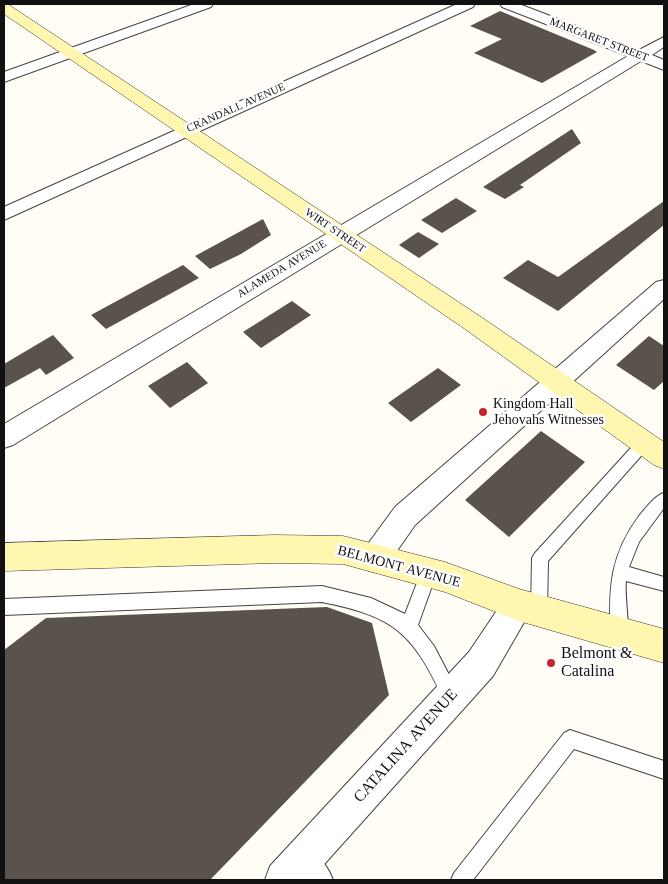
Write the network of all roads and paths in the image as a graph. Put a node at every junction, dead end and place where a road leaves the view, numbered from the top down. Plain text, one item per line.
1 (206, 4) edge
2 (468, 4) edge
3 (507, 4) edge
4 (4, 8) edge
5 (664, 41) edge
6 (71, 53) junction
7 (640, 56) junction
8 (664, 65) edge
9 (4, 77) edge
10 (184, 131) junction
11 (4, 214) edge
12 (339, 234) junction
13 (664, 287) edge
14 (556, 381) junction
15 (4, 437) edge
16 (644, 443) junction
17 (664, 457) edge
18 (664, 499) edge
19 (4, 557) edge
20 (375, 558) junction
21 (429, 572) junction
22 (620, 572) junction
23 (664, 584) edge
24 (4, 608) edge
25 (529, 608) junction
26 (410, 626) junction
27 (619, 633) junction
28 (664, 646) edge
29 (451, 696) junction
30 (664, 770) edge
31 (304, 872) edge
32 (461, 880) edge

1 - 6 street
2 - 10 street, CRANDALL AVENUE
3 - 7 street, MARGARET STREET
4 - 6 main road, WIRT STREET
5 - 7 street, ALAMEDA AVENUE
6 - 9 street
6 - 10 main road, WIRT STREET
7 - 8 street, MARGARET STREET
7 - 12 street, ALAMEDA AVENUE
10 - 11 street, CRANDALL AVENUE
10 - 12 main road, WIRT STREET
12 - 14 main road, WIRT STREET
12 - 15 street, ALAMEDA AVENUE
13 - 14 street
14 - 16 main road, WIRT STREET
14 - 20 street
16 - 17 main road, WIRT STREET
16 - 25 lane
18 - 22 lane
19 - 20 main road, BELMONT AVENUE
20 - 21 main road, BELMONT AVENUE
21 - 25 main road, BELMONT AVENUE
21 - 26 lane
22 - 23 lane
22 - 27 lane
24 - 26 lane
25 - 27 main road, BELMONT AVENUE
25 - 29 street, CATALINA AVENUE
26 - 29 lane
27 - 28 main road, BELMONT AVENUE
29 - 31 street, CATALINA AVENUE
30 - 32 lane

